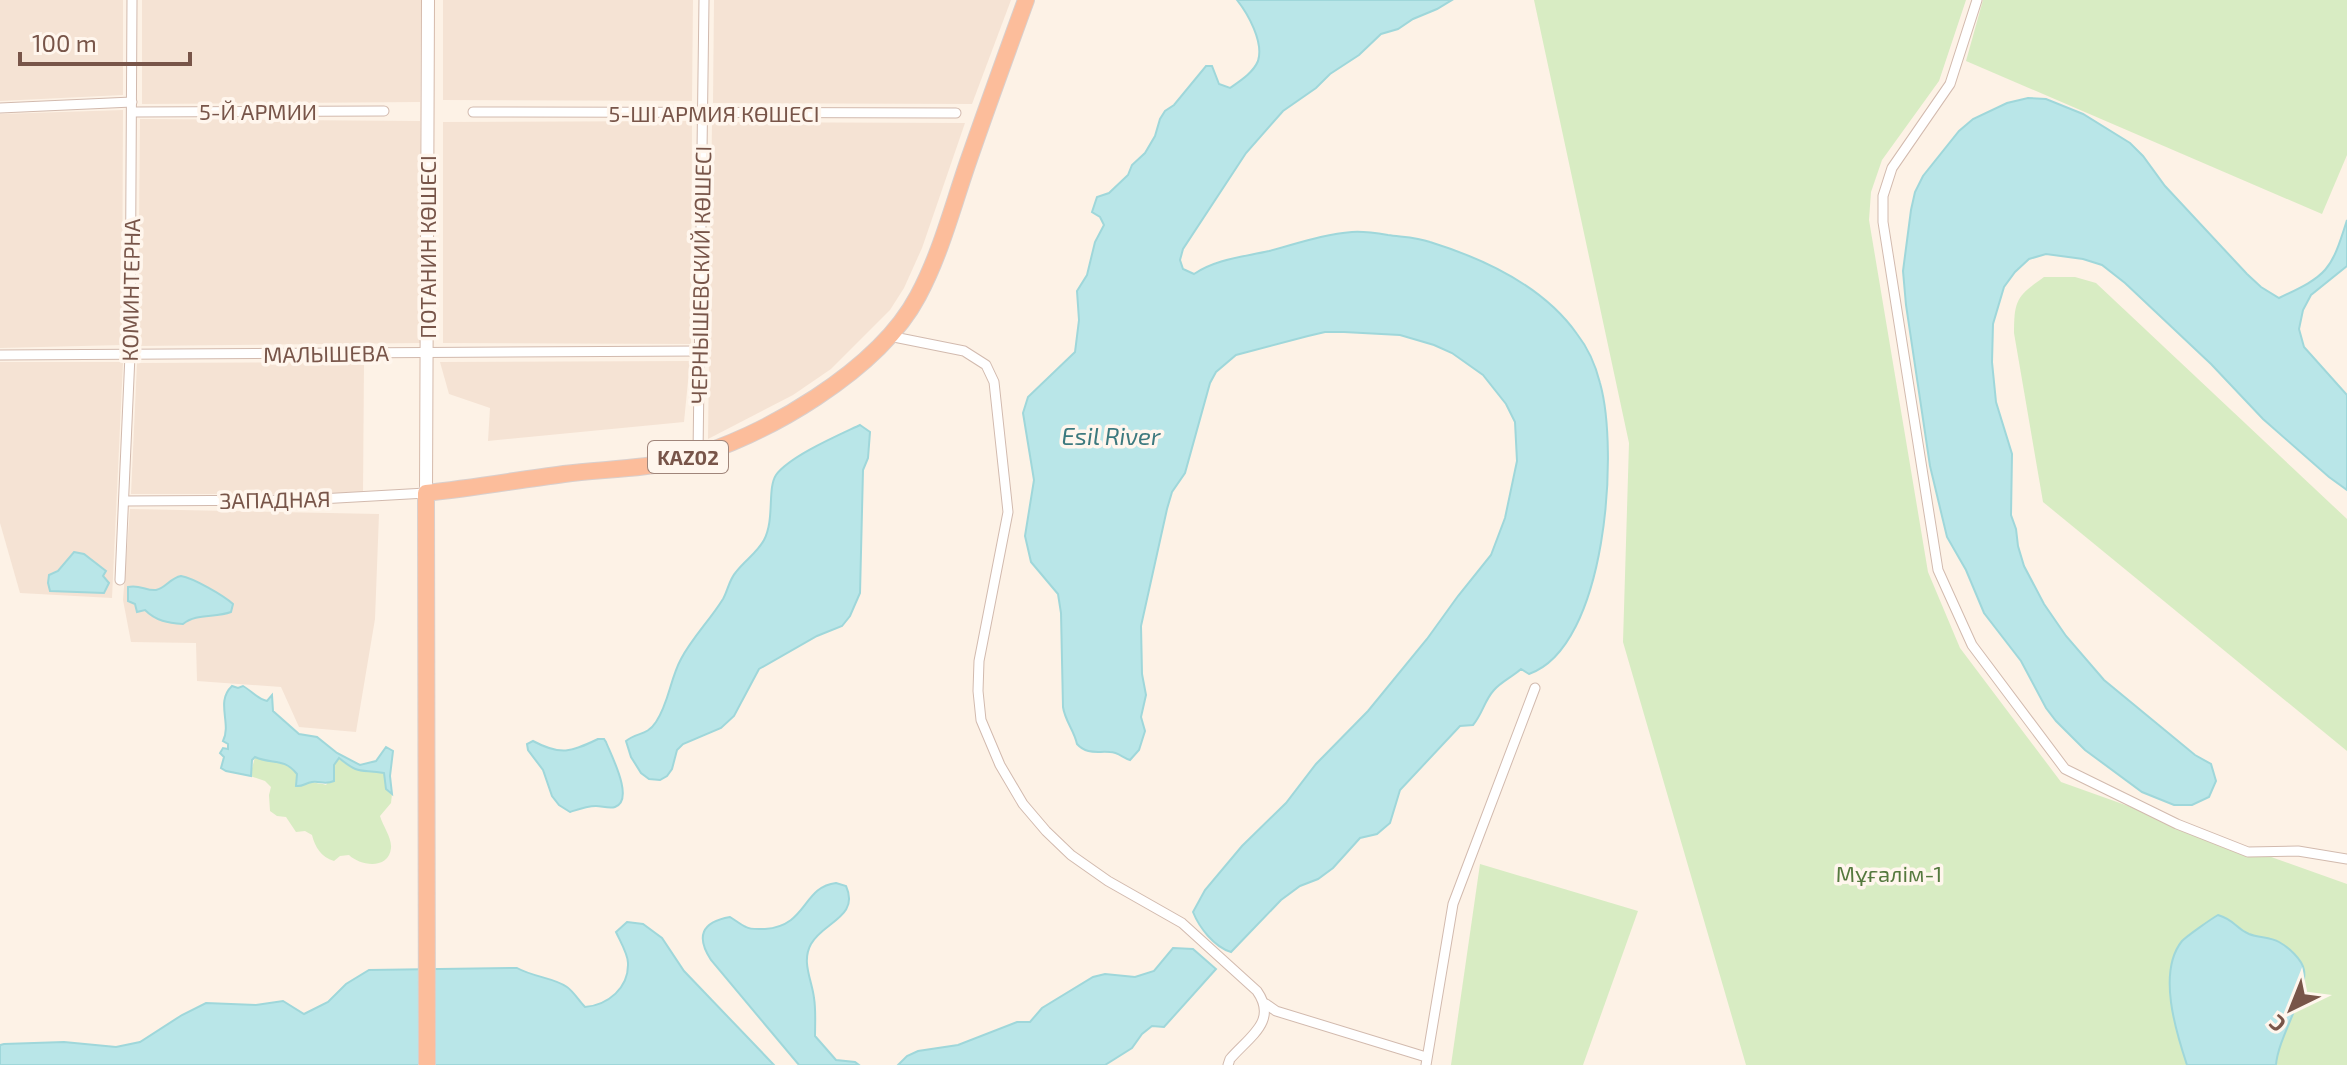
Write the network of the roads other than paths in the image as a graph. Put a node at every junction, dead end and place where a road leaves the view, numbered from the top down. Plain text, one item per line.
1 (132, 0) edge
2 (428, 0) edge
3 (704, 0) edge
4 (1026, 0) edge
5 (1977, 0) edge
6 (132, 107) junction
7 (0, 108) edge
8 (384, 111) dead end
9 (473, 112) dead end
10 (703, 113) junction
11 (956, 113) dead end
12 (889, 336) junction
13 (700, 351) junction
14 (427, 352) junction
15 (0, 355) edge
16 (130, 355) junction
17 (698, 454) junction
18 (426, 493) junction
19 (124, 501) junction
20 (120, 580) dead end
21 (1535, 688) dead end
22 (2347, 859) edge
23 (1266, 1004) junction
24 (1426, 1061) edge
25 (427, 1065) edge
26 (1228, 1065) edge

1 - 6 street, КОМИНТЕРНА
2 - 14 main road, ПОТАНИН КӨШЕСІ
3 - 10 street, ЧЕРНЫШЕВСКИЙ КӨШЕСІ
4 - 12 highway, KAZ02
5 - 22 street
6 - 7 street, 5-Й АРМИИ
6 - 8 street, 5-Й АРМИИ
6 - 16 street, КОМИНТЕРНА
9 - 10 street, 5-ШІ АРМИЯ КӨШЕСІ
10 - 11 street, 5-ШІ АРМИЯ КӨШЕСІ
10 - 13 street, ЧЕРНЫШЕВСКИЙ КӨШЕСІ
12 - 17 highway, KAZ02
12 - 23 street
13 - 14 street, МАЛЫШЕВА
13 - 17 street, ЧЕРНЫШЕВСКИЙ КӨШЕСІ
14 - 16 street, МАЛЫШЕВА
14 - 18 main road, ПОТАНИН КӨШЕСІ
15 - 16 street, МАЛЫШЕВА
16 - 19 street, КОМИНТЕРНА
17 - 18 highway, KAZ02
18 - 19 street, ЗАПАДНАЯ
18 - 25 highway
19 - 20 street, КОМИНТЕРНА
21 - 24 street
23 - 24 street
23 - 26 street

